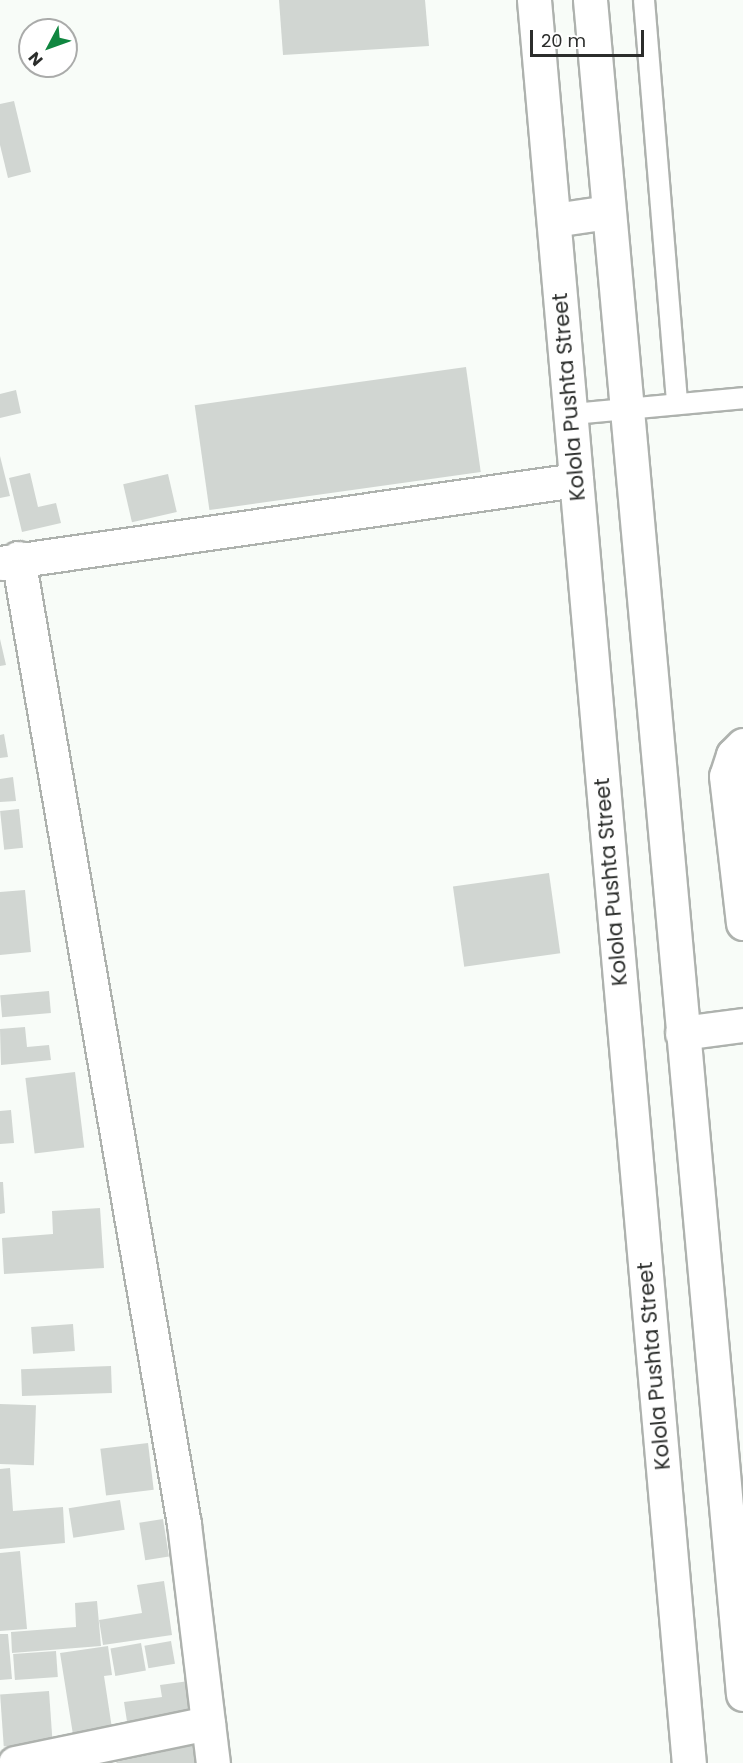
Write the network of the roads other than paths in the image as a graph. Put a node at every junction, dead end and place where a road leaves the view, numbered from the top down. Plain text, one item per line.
1 (534, 0) edge
2 (590, 0) edge
3 (644, 0) edge
4 (608, 212) junction
5 (554, 220) junction
6 (743, 398) edge
7 (677, 404) junction
8 (624, 409) junction
9 (572, 414) junction
10 (576, 480) junction
11 (9, 561) edge
12 (743, 745) edge
13 (743, 923) edge
14 (743, 1025) edge
15 (682, 1033) junction
16 (743, 1694) edge
17 (208, 1724) junction
18 (15, 1763) edge
19 (213, 1763) edge
20 (688, 1763) edge

1 - 5 main road, Kolola Pushta Street
2 - 4 main road
3 - 7 lane
4 - 5 main road
4 - 8 main road
5 - 9 main road, Kolola Pushta Street
6 - 7 lane
7 - 8 lane
8 - 9 lane
8 - 15 main road
9 - 10 main road, Kolola Pushta Street
10 - 11 main road
10 - 20 main road, Kolola Pushta Street
11 - 17 main road
12 - 13 main road
14 - 15 main road
15 - 16 main road
17 - 18 main road
17 - 19 main road

